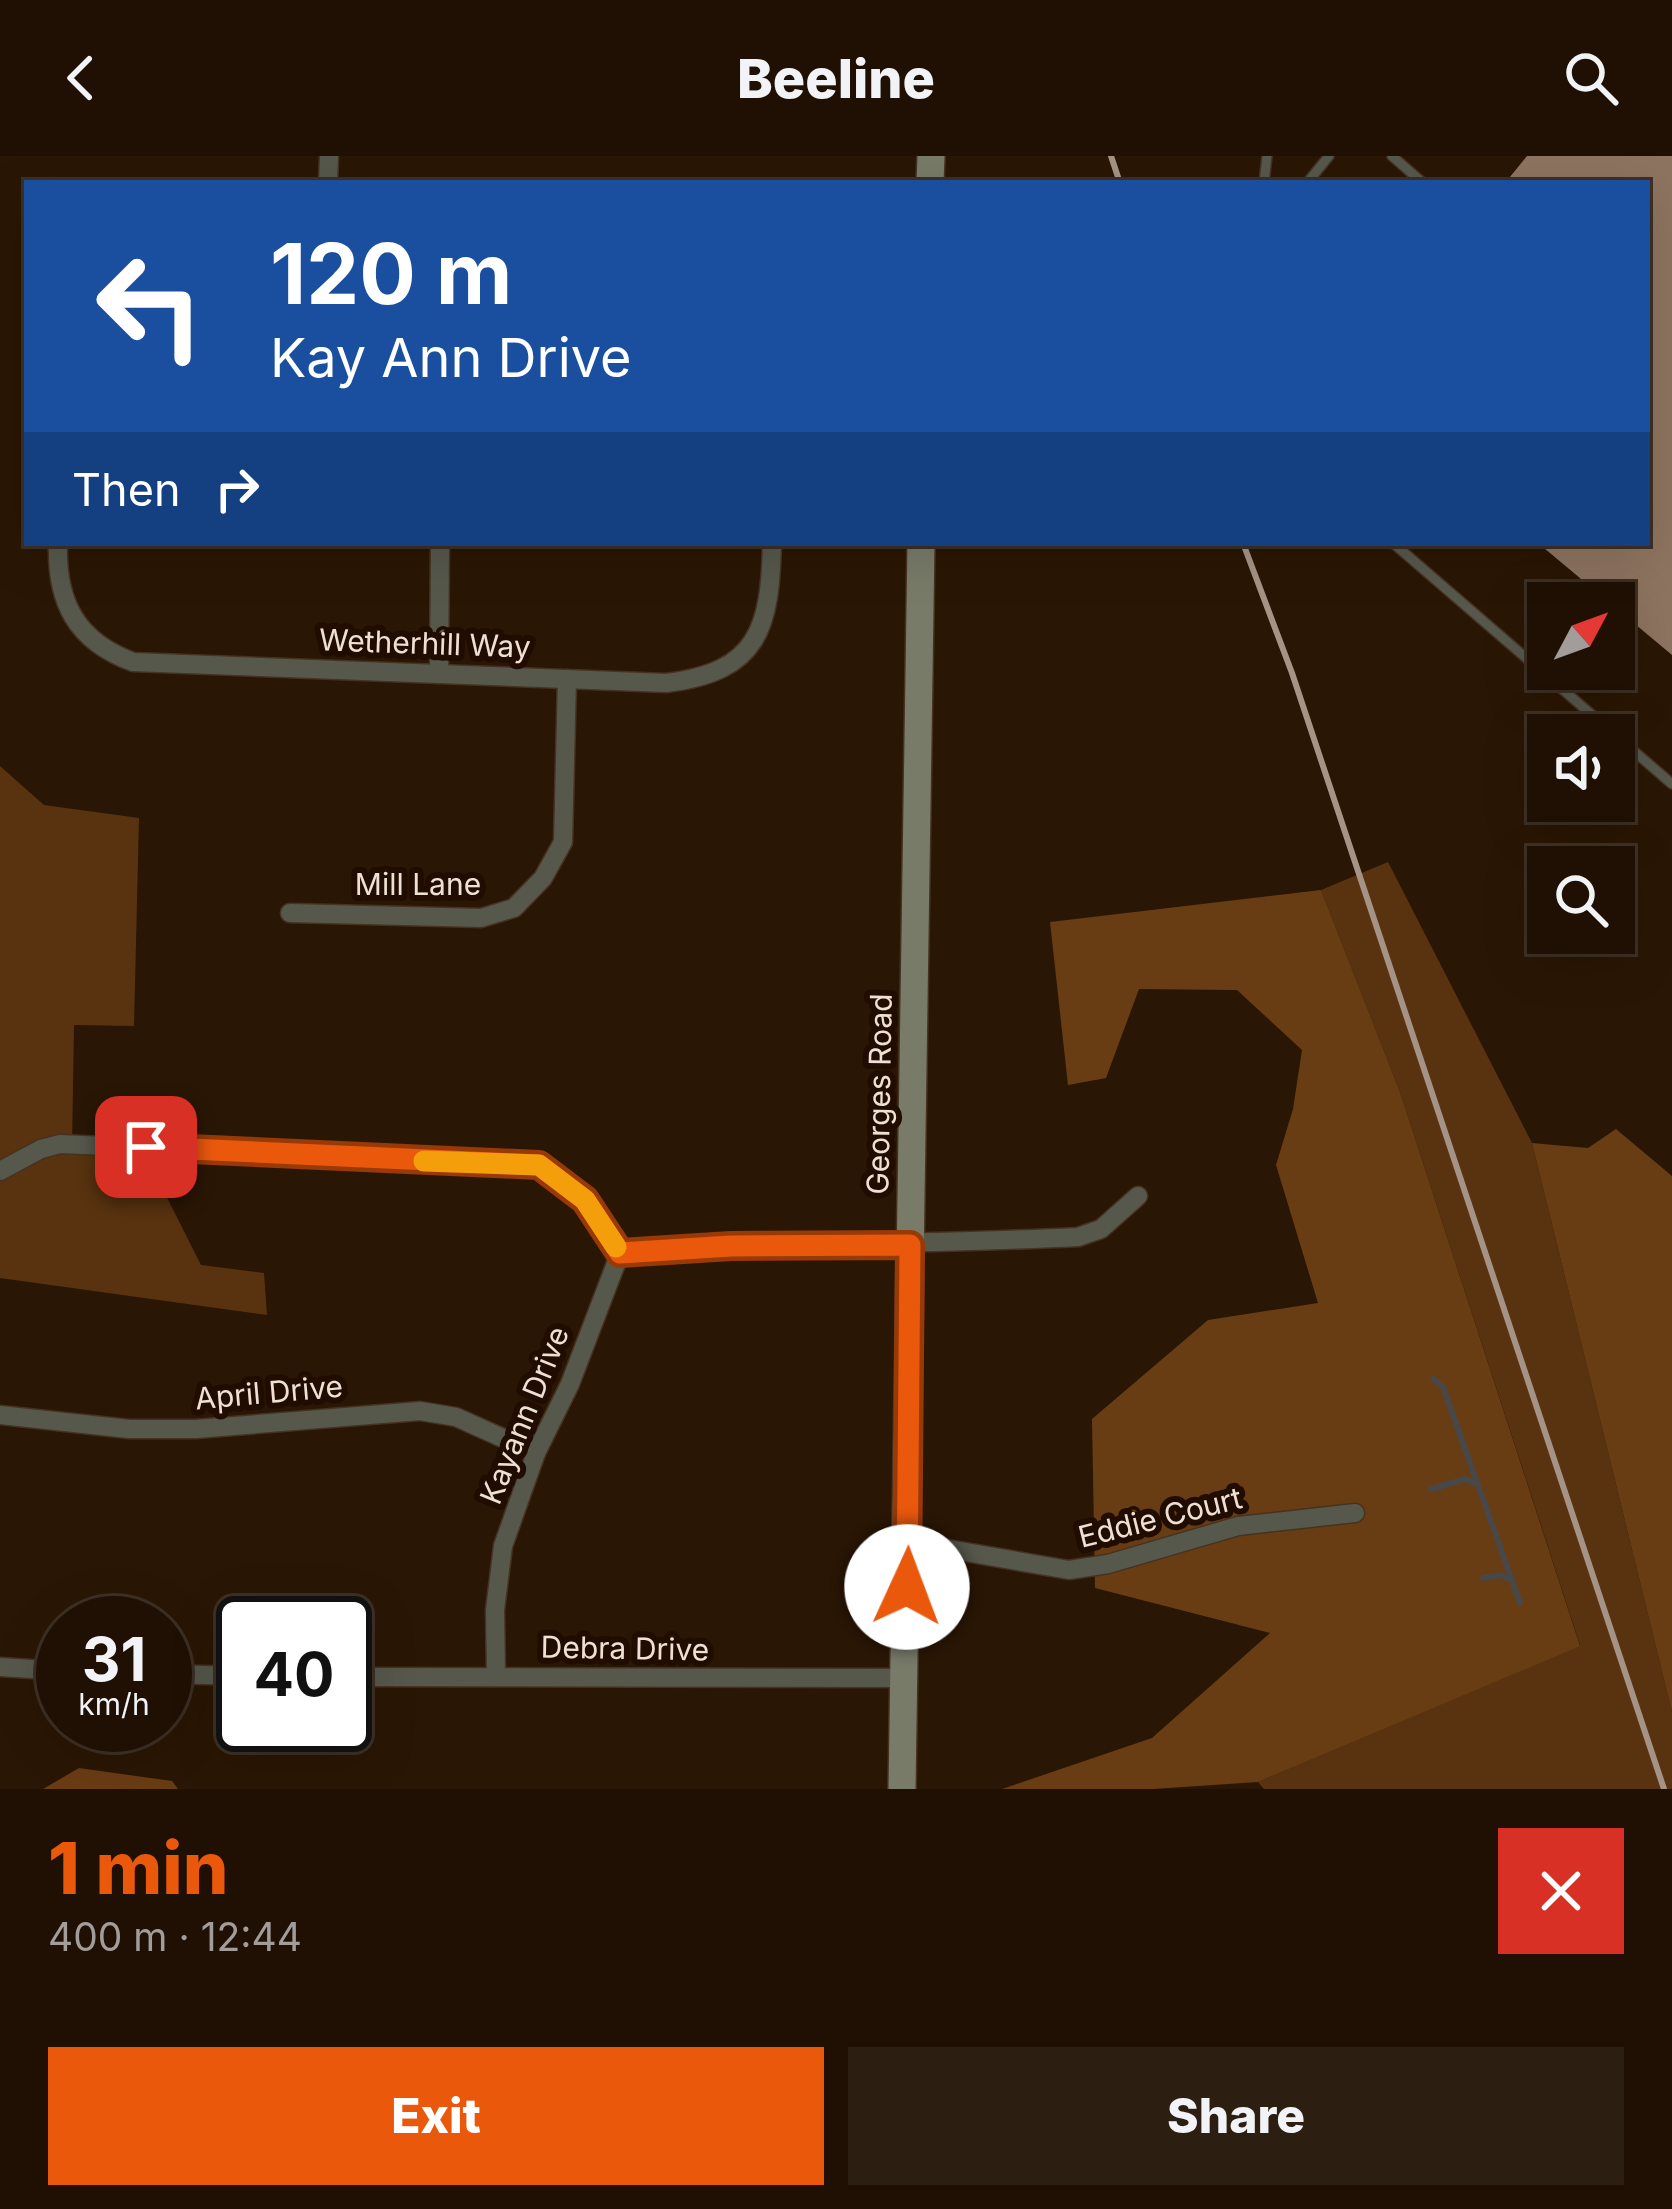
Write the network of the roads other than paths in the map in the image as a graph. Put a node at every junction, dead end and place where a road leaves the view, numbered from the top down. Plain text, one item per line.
1 (1329, 156) edge
2 (1392, 156) edge
3 (1309, 180) edge
4 (1420, 180) edge
5 (58, 546) edge
6 (440, 546) edge
7 (772, 546) edge
8 (921, 546) edge
9 (1396, 546) edge
10 (439, 674) junction
11 (567, 679) junction
12 (1672, 784) edge
13 (290, 913) dead end
14 (0, 1171) edge
15 (1138, 1196) dead end
16 (910, 1245) junction
17 (620, 1253) junction
18 (0, 1415) edge
19 (536, 1453) junction
20 (1355, 1513) dead end
21 (908, 1542) junction
22 (0, 1667) edge
23 (36, 1669) edge
24 (496, 1675) junction
25 (372, 1677) edge
26 (904, 1678) junction
27 (902, 1789) edge

1 - 3 lane
2 - 4 lane
5 - 10 street, Wetherhill Way
6 - 10 street
7 - 11 street, Wetherhill Way
8 - 16 street, Georges Road
9 - 12 lane
10 - 11 street, Wetherhill Way
11 - 13 street, Mill Lane
14 - 17 street
15 - 16 street
16 - 17 street
16 - 21 street, Georges Road
17 - 19 street, Kayann Drive
18 - 19 street, April Drive
19 - 24 street, Kayann Drive
20 - 21 street, Eddie Court
21 - 26 street, Georges Road
22 - 23 street
24 - 25 street, Debra Drive
24 - 26 street, Debra Drive
26 - 27 street, Georges Road

